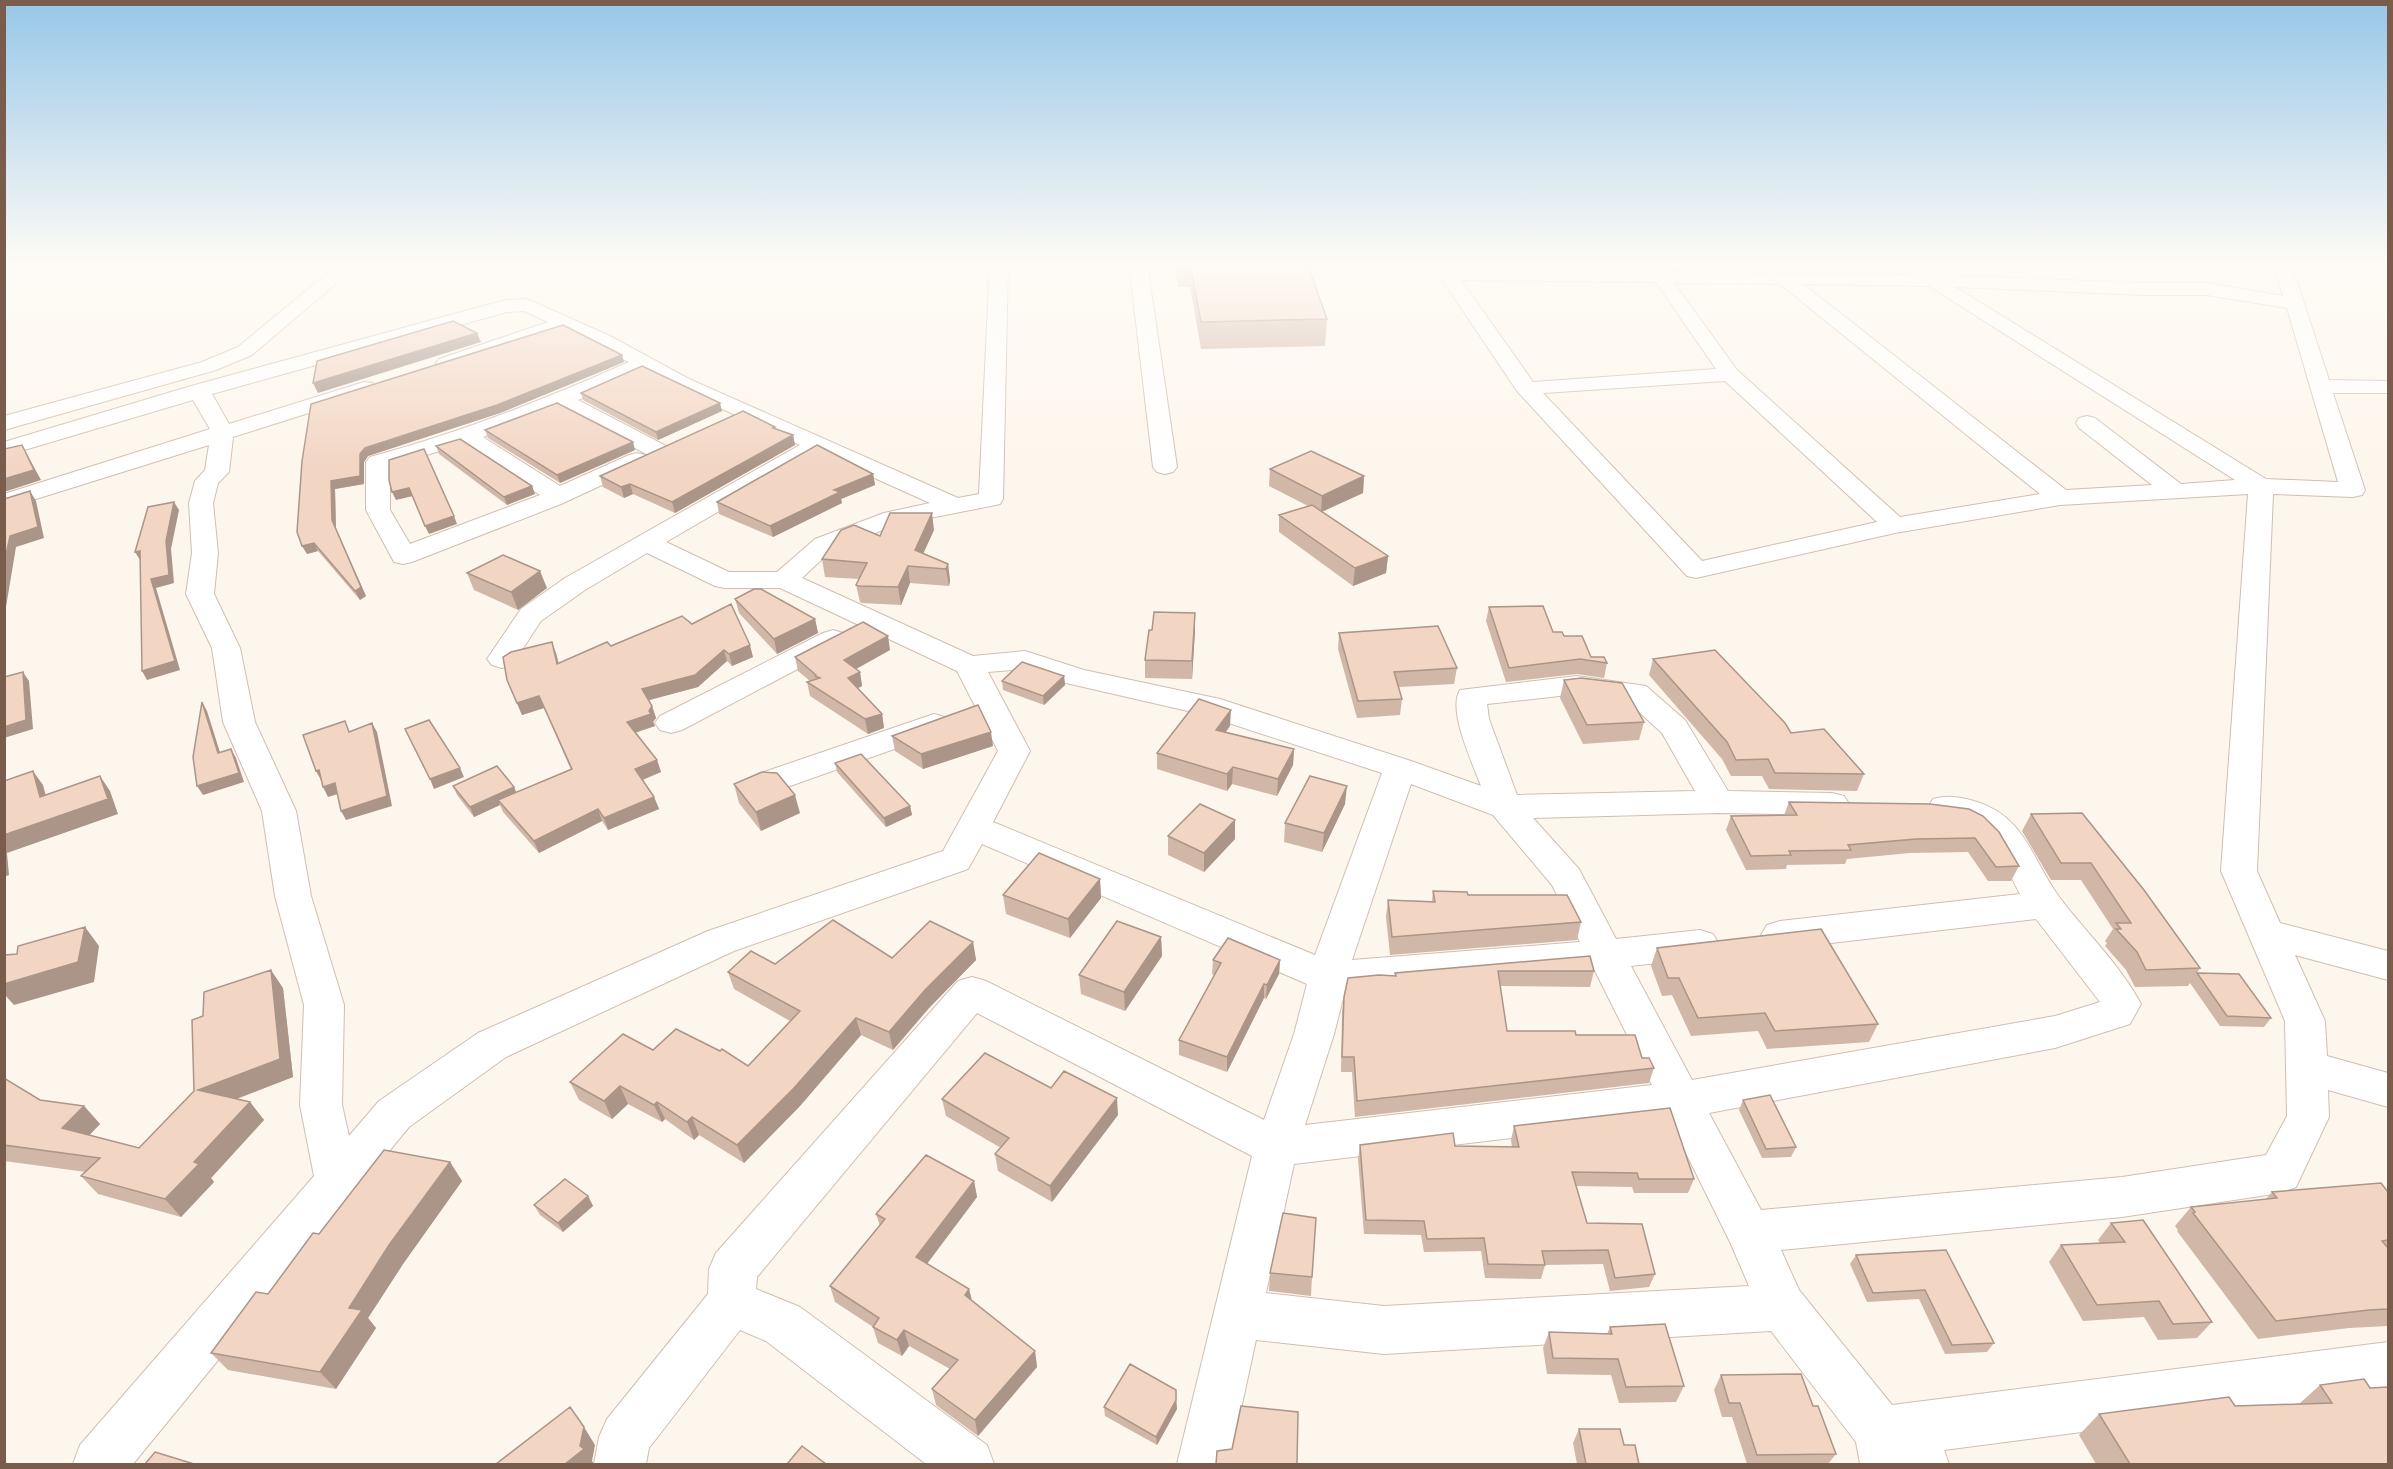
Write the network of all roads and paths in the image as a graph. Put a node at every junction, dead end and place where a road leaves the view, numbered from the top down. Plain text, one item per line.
1 (268, 332) edge
2 (415, 332) edge
3 (540, 332) edge
4 (582, 332) edge
5 (997, 332) edge
6 (1146, 332) edge
7 (1488, 332) edge
8 (1700, 332) edge
9 (1851, 332) edge
10 (2015, 332) edge
11 (2303, 332) edge
12 (644, 363) junction
13 (422, 371) edge
14 (1730, 374) junction
15 (390, 381) edge
16 (2320, 386) junction
17 (1539, 387) dead end
18 (2388, 387) edge
19 (200, 391) junction
20 (560, 399) junction
21 (745, 411) junction
22 (4, 423) edge
23 (2087, 423) dead end
24 (712, 426) edge
25 (222, 431) junction
26 (464, 435) junction
27 (818, 444) junction
28 (4, 449) edge
29 (1165, 467) dead end
30 (2260, 486) junction
31 (2175, 491) junction
32 (558, 496) junction
33 (2060, 498) junction
34 (4, 502) edge
35 (956, 506) junction
36 (1895, 525) junction
37 (647, 543) junction
38 (784, 580) junction
39 (868, 620) junction
40 (502, 659) edge
41 (969, 665) junction
42 (971, 710) junction
43 (672, 723) dead end
44 (1400, 768) junction
45 (776, 780) edge
46 (1718, 802) junction
47 (1866, 804) edge
48 (1912, 805) edge
49 (1504, 807) junction
50 (974, 827) junction
51 (2045, 905) junction
52 (2266, 933) junction
53 (1606, 954) junction
54 (2388, 964) edge
55 (1328, 977) junction
56 (2306, 1067) junction
57 (2388, 1090) edge
58 (1681, 1100) junction
59 (1276, 1148) junction
60 (337, 1182) junction
61 (1749, 1232) junction
62 (732, 1302) junction
63 (1782, 1307) junction
64 (1238, 1314) junction
65 (2388, 1367) edge
66 (1883, 1448) edge
67 (99, 1464) edge
68 (620, 1464) edge
69 (968, 1464) edge
70 (1203, 1464) edge
71 (1923, 1464) edge

1 - 22 street
2 - 19 street
3 - 13 street
4 - 12 street
5 - 35 street
6 - 29 street
7 - 36 street
8 - 14 street
9 - 33 street
10 - 30 street
11 - 16 street
12 - 20 street
12 - 21 street
14 - 17 street
14 - 36 street
15 - 25 street
16 - 18 street
16 - 30 street
19 - 25 street
19 - 28 street
20 - 26 street
20 - 32 street
21 - 24 street
21 - 27 street
23 - 31 street
25 - 34 street
25 - 60 street
26 - 32 street
26 - 32 street
27 - 35 street
27 - 37 street
30 - 31 street
30 - 52 street
31 - 33 street
33 - 36 street
35 - 38 street
37 - 38 street
37 - 40 street
38 - 39 street
39 - 41 street
39 - 43 street
41 - 42 street
41 - 44 street
42 - 45 street
42 - 50 street
44 - 49 street
44 - 55 street
46 - 47 street
46 - 49 street
46 - 49 street
48 - 51 street
49 - 53 street
50 - 55 street
50 - 60 street
51 - 53 street
51 - 58 street
52 - 54 street
52 - 56 street
53 - 55 street
53 - 58 street
55 - 59 street
56 - 57 street
56 - 61 street
58 - 59 street
58 - 61 street
59 - 62 street
59 - 64 street
60 - 67 street
61 - 63 street
62 - 68 street
62 - 69 street
63 - 64 street
63 - 66 street
64 - 70 street
65 - 66 street
66 - 71 street

